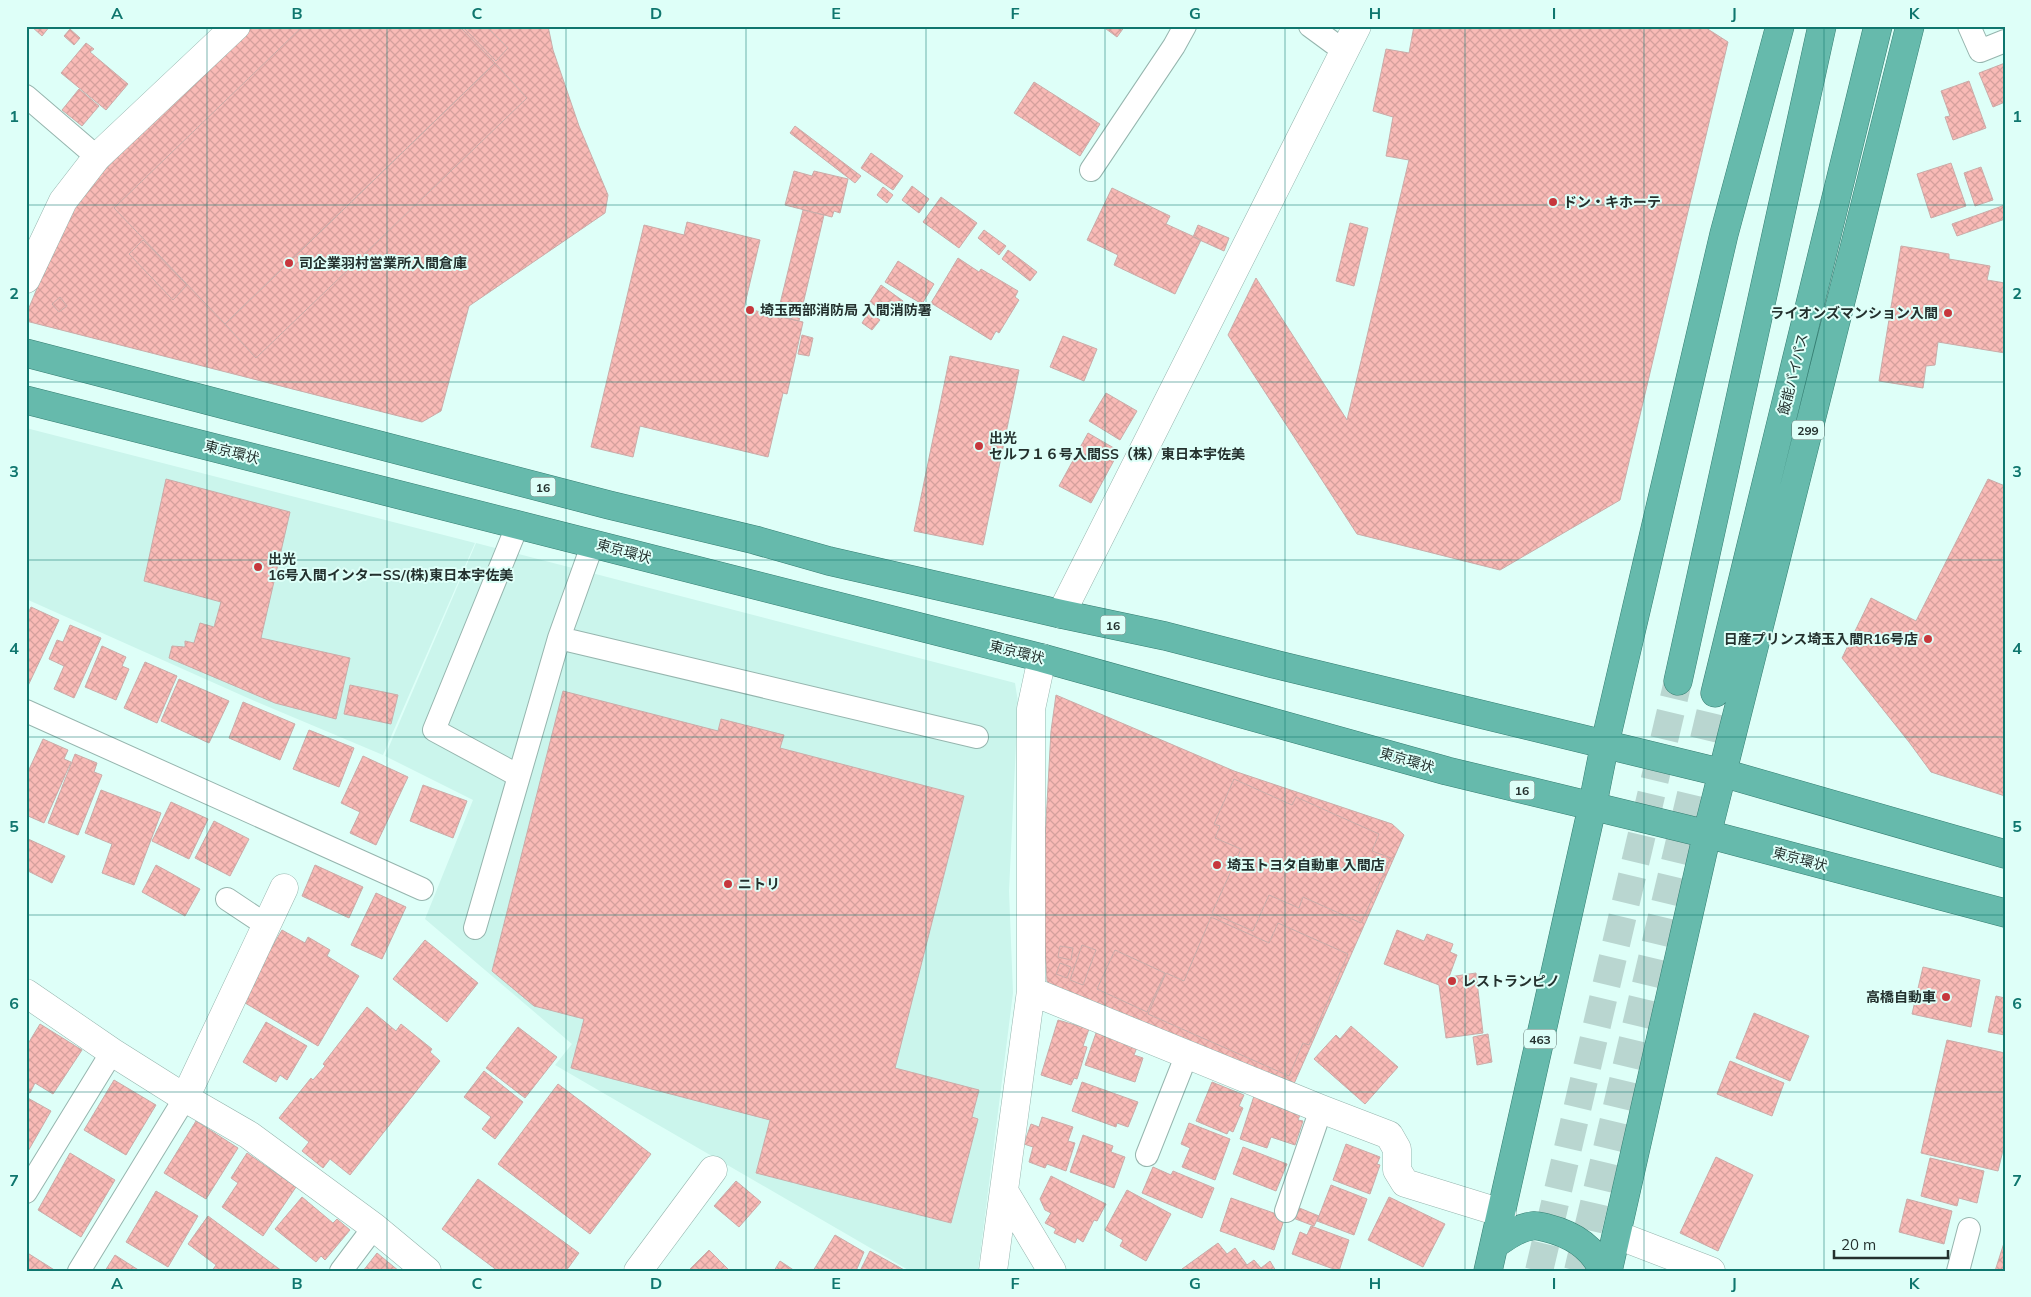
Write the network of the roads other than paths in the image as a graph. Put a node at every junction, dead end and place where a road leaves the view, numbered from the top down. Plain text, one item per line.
1 (236, 26) edge
2 (1186, 26) edge
3 (1310, 26) edge
4 (1357, 26) edge
5 (1780, 26) edge
6 (1822, 26) edge
7 (1878, 26) edge
8 (1910, 26) edge
9 (1969, 26) edge
10 (2005, 41) edge
11 (1344, 51) junction
12 (26, 96) edge
13 (97, 157) junction
14 (1091, 170) dead end
15 (26, 279) edge
16 (26, 353) edge
17 (26, 400) edge
18 (518, 524) junction
19 (593, 542) junction
20 (1061, 614) junction
21 (559, 638) junction
22 (1042, 658) junction
23 (1678, 681) tunnel mouth
24 (1715, 693) tunnel mouth
25 (26, 711) edge
26 (977, 738) dead end
27 (1604, 743) junction
28 (1722, 773) junction
29 (519, 776) junction
30 (1592, 808) junction
31 (1707, 834) junction
32 (2005, 854) edge
33 (284, 888) dead end
34 (422, 889) dead end
35 (227, 899) dead end
36 (2005, 912) edge
37 (266, 925) junction
38 (475, 928) dead end
39 (1031, 991) junction
40 (26, 992) edge
41 (112, 1052) junction
42 (1187, 1054) junction
43 (184, 1098) junction
44 (1321, 1109) junction
45 (1147, 1155) dead end
46 (713, 1170) dead end
47 (1004, 1190) junction
48 (26, 1192) edge
49 (1286, 1211) dead end
50 (1502, 1212) junction
51 (374, 1227) junction
52 (1969, 1229) dead end
53 (1617, 1235) junction
54 (1491, 1258) edge
55 (79, 1271) edge
56 (341, 1271) edge
57 (428, 1271) edge
58 (638, 1271) edge
59 (992, 1271) edge
60 (1052, 1271) edge
61 (1603, 1271) edge
62 (1608, 1271) edge
63 (1711, 1271) edge
64 (1958, 1271) edge

1 - 13 street
2 - 14 lane
3 - 11 lane
4 - 11 street
5 - 27 highway
6 - 23 highway
7 - 24 highway, 飯能バイパス / 299
8 - 28 highway, 299
9 - 10 lane
11 - 20 street
12 - 13 lane
13 - 15 street
16 - 20 highway, 16
17 - 18 highway, 東京環状 / 16
18 - 19 highway, 東京環状 / 16
18 - 29 lane
19 - 21 lane
19 - 22 highway, 東京環状 / 16
20 - 27 highway, 16
21 - 26 lane
21 - 29 lane
22 - 30 highway, 東京環状 / 16
22 - 39 street
25 - 34 lane
27 - 28 highway, 16
27 - 30 highway
28 - 31 highway, 299
28 - 32 highway, 16
29 - 38 lane
30 - 31 highway, 東京環状 / 16
30 - 50 highway, 463
31 - 36 highway, 東京環状 / 16
31 - 53 highway
33 - 37 street
35 - 37 lane
37 - 43 street
39 - 42 street
39 - 47 street
40 - 41 street
41 - 43 street
41 - 48 lane
42 - 44 street
42 - 45 lane
43 - 51 street
43 - 55 lane
44 - 49 lane
44 - 50 street
46 - 58 street
47 - 59 street
47 - 60 street
50 - 54 highway, 463
51 - 56 lane
51 - 57 street
52 - 64 lane
53 - 62 highway
53 - 63 street
54 - 61 highway

